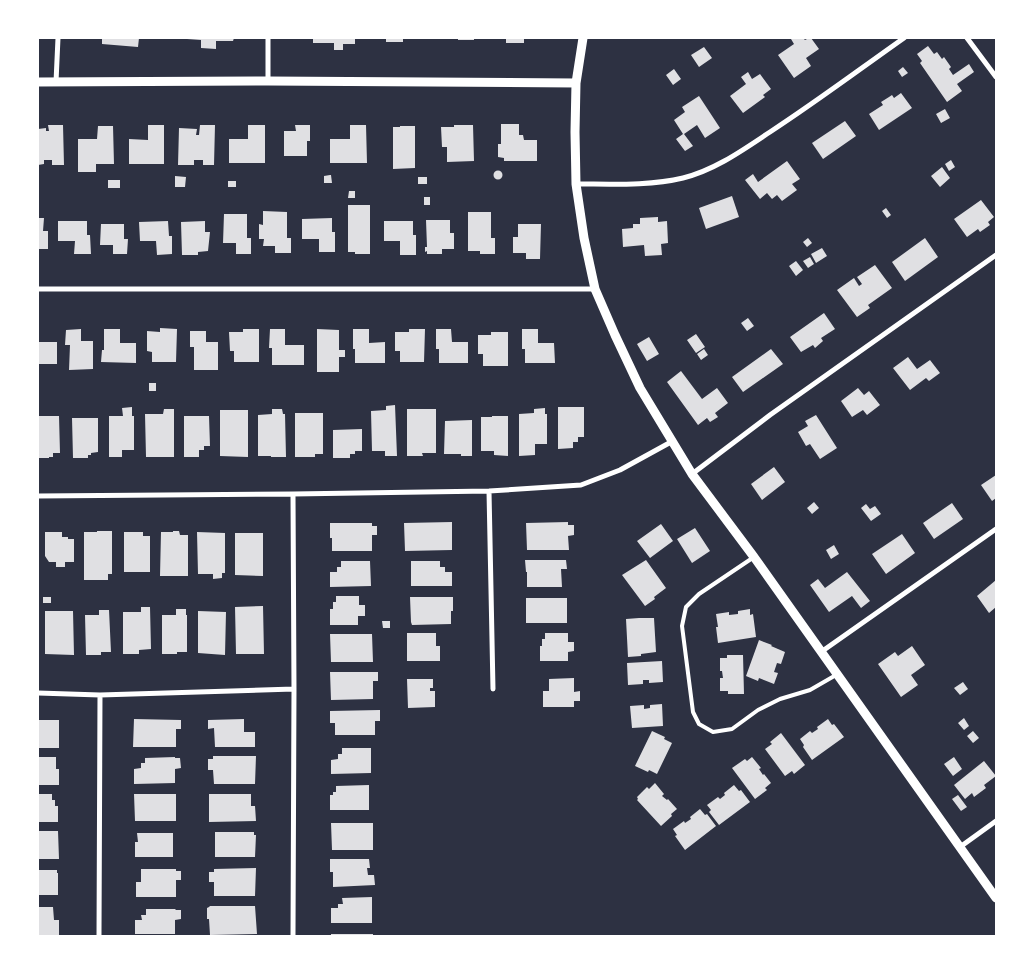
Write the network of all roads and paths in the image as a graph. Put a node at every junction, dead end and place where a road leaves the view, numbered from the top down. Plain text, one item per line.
1 (58, 38) edge
2 (268, 38) edge
3 (583, 38) edge
4 (904, 38) edge
5 (967, 38) edge
6 (996, 77) edge
7 (268, 81) junction
8 (38, 82) edge
9 (56, 82) junction
10 (576, 83) junction
11 (576, 184) junction
12 (996, 255) edge
13 (596, 289) junction
14 (38, 290) edge
15 (672, 442) junction
16 (692, 474) junction
17 (489, 491) junction
18 (293, 494) junction
19 (38, 496) edge
20 (996, 529) edge
21 (754, 557) junction
22 (821, 652) junction
23 (837, 675) junction
24 (294, 689) junction
25 (493, 689) dead end
26 (38, 693) edge
27 (100, 695) junction
28 (996, 821) edge
29 (960, 847) junction
30 (996, 898) edge
31 (100, 936) edge
32 (293, 936) edge

1 - 9 street
2 - 7 street
3 - 10 street
4 - 11 street
5 - 6 street
7 - 9 street
7 - 10 street
8 - 9 street
10 - 11 street
11 - 13 street
12 - 16 street
13 - 14 street
13 - 15 street
15 - 16 street
15 - 17 street
16 - 21 street
17 - 18 street
17 - 25 street
18 - 19 street
18 - 24 street
20 - 22 street
21 - 22 street
21 - 23 lane
22 - 23 street
23 - 29 street
24 - 27 street
24 - 32 street
26 - 27 street
27 - 31 street
28 - 29 street
29 - 30 street

